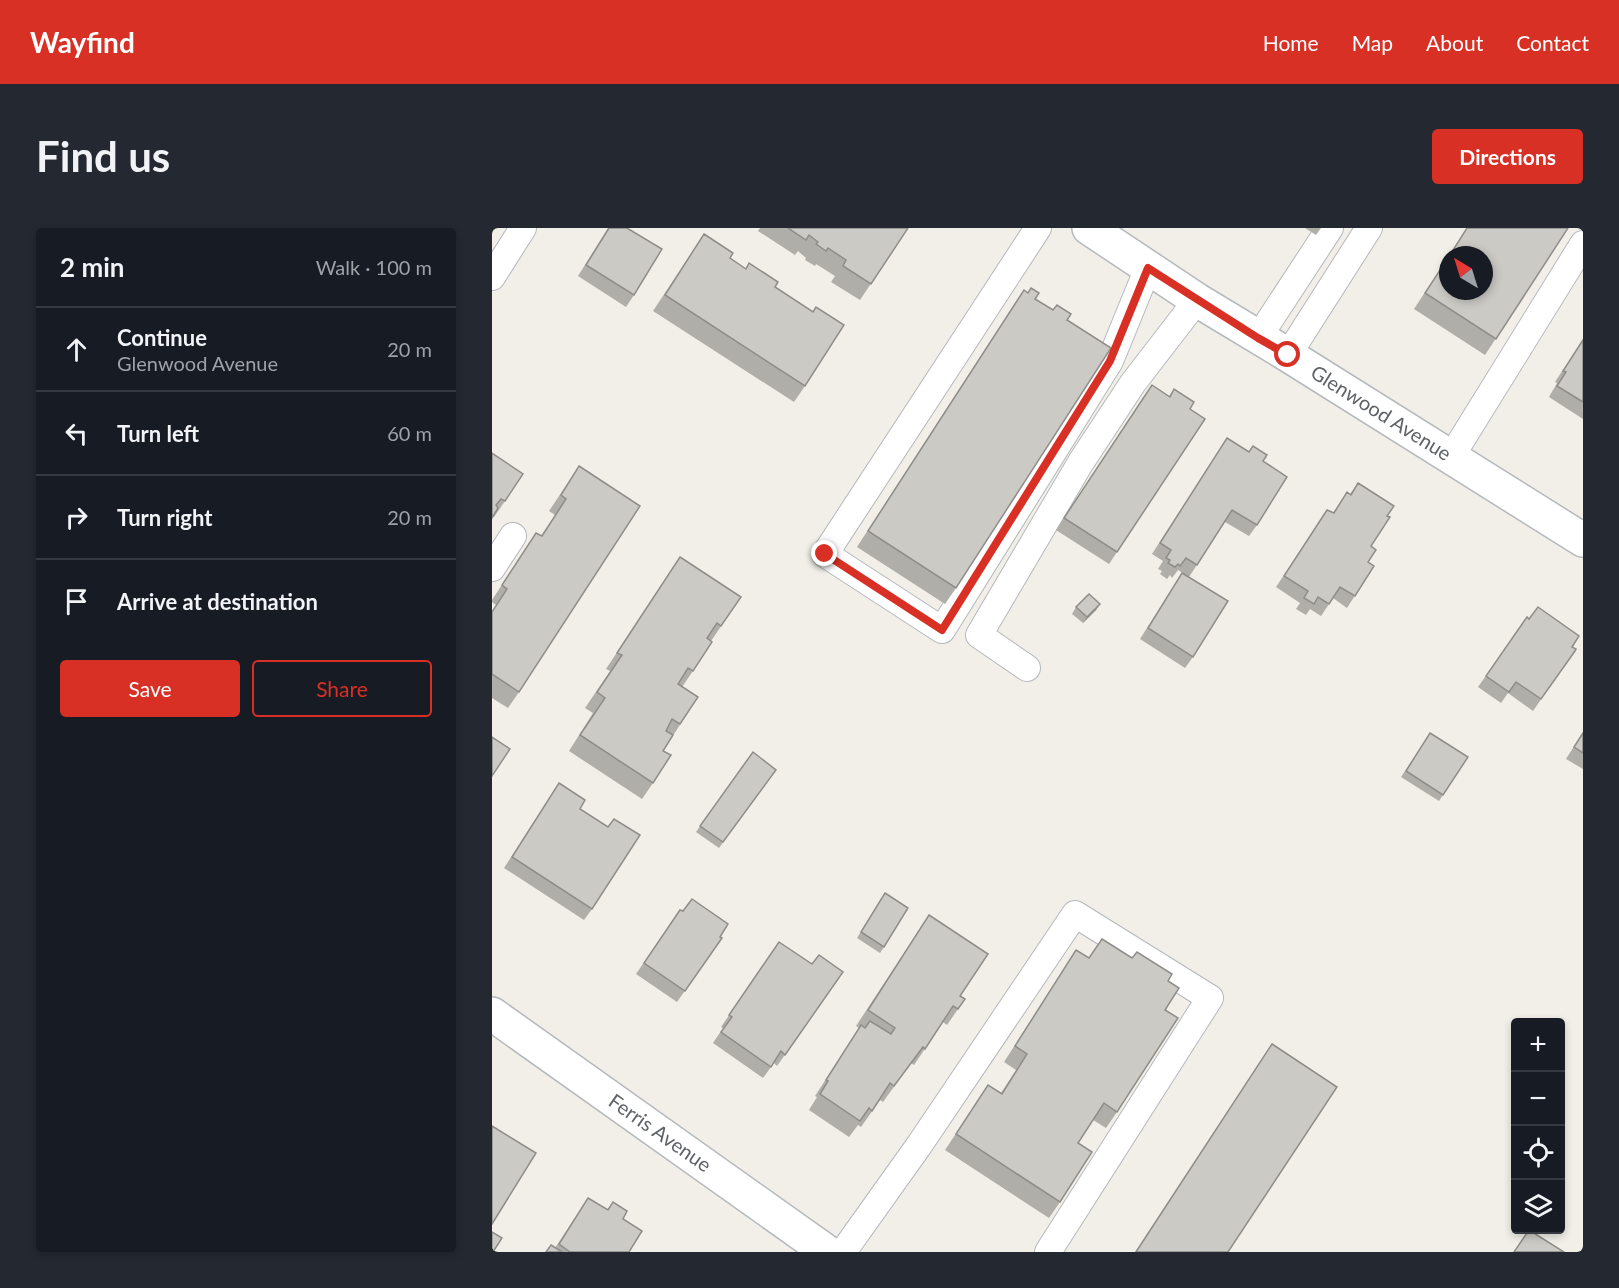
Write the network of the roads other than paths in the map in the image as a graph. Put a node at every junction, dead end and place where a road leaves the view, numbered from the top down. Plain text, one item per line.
1 (523, 228) edge
2 (1038, 228) edge
3 (1330, 228) edge
4 (1369, 228) edge
5 (1100, 231) edge
6 (1583, 244) edge
7 (1148, 268) junction
8 (492, 277) edge
9 (1197, 300) junction
10 (1258, 338) junction
11 (1288, 355) junction
12 (1451, 457) junction
13 (513, 536) dead end
14 (1583, 540) edge
15 (492, 568) edge
16 (1027, 668) dead end
17 (492, 1014) edge
18 (827, 1252) edge
19 (843, 1252) edge
20 (1047, 1252) edge

1 - 8 lane
2 - 7 lane
3 - 10 lane
4 - 11 lane
5 - 7 street, Glenwood Avenue
6 - 12 lane
7 - 9 street, Glenwood Avenue
9 - 10 street, Glenwood Avenue
9 - 16 lane
10 - 11 street, Glenwood Avenue
11 - 12 street, Glenwood Avenue
12 - 14 street, Glenwood Avenue
13 - 15 lane
17 - 18 street, Ferris Avenue
19 - 20 lane

